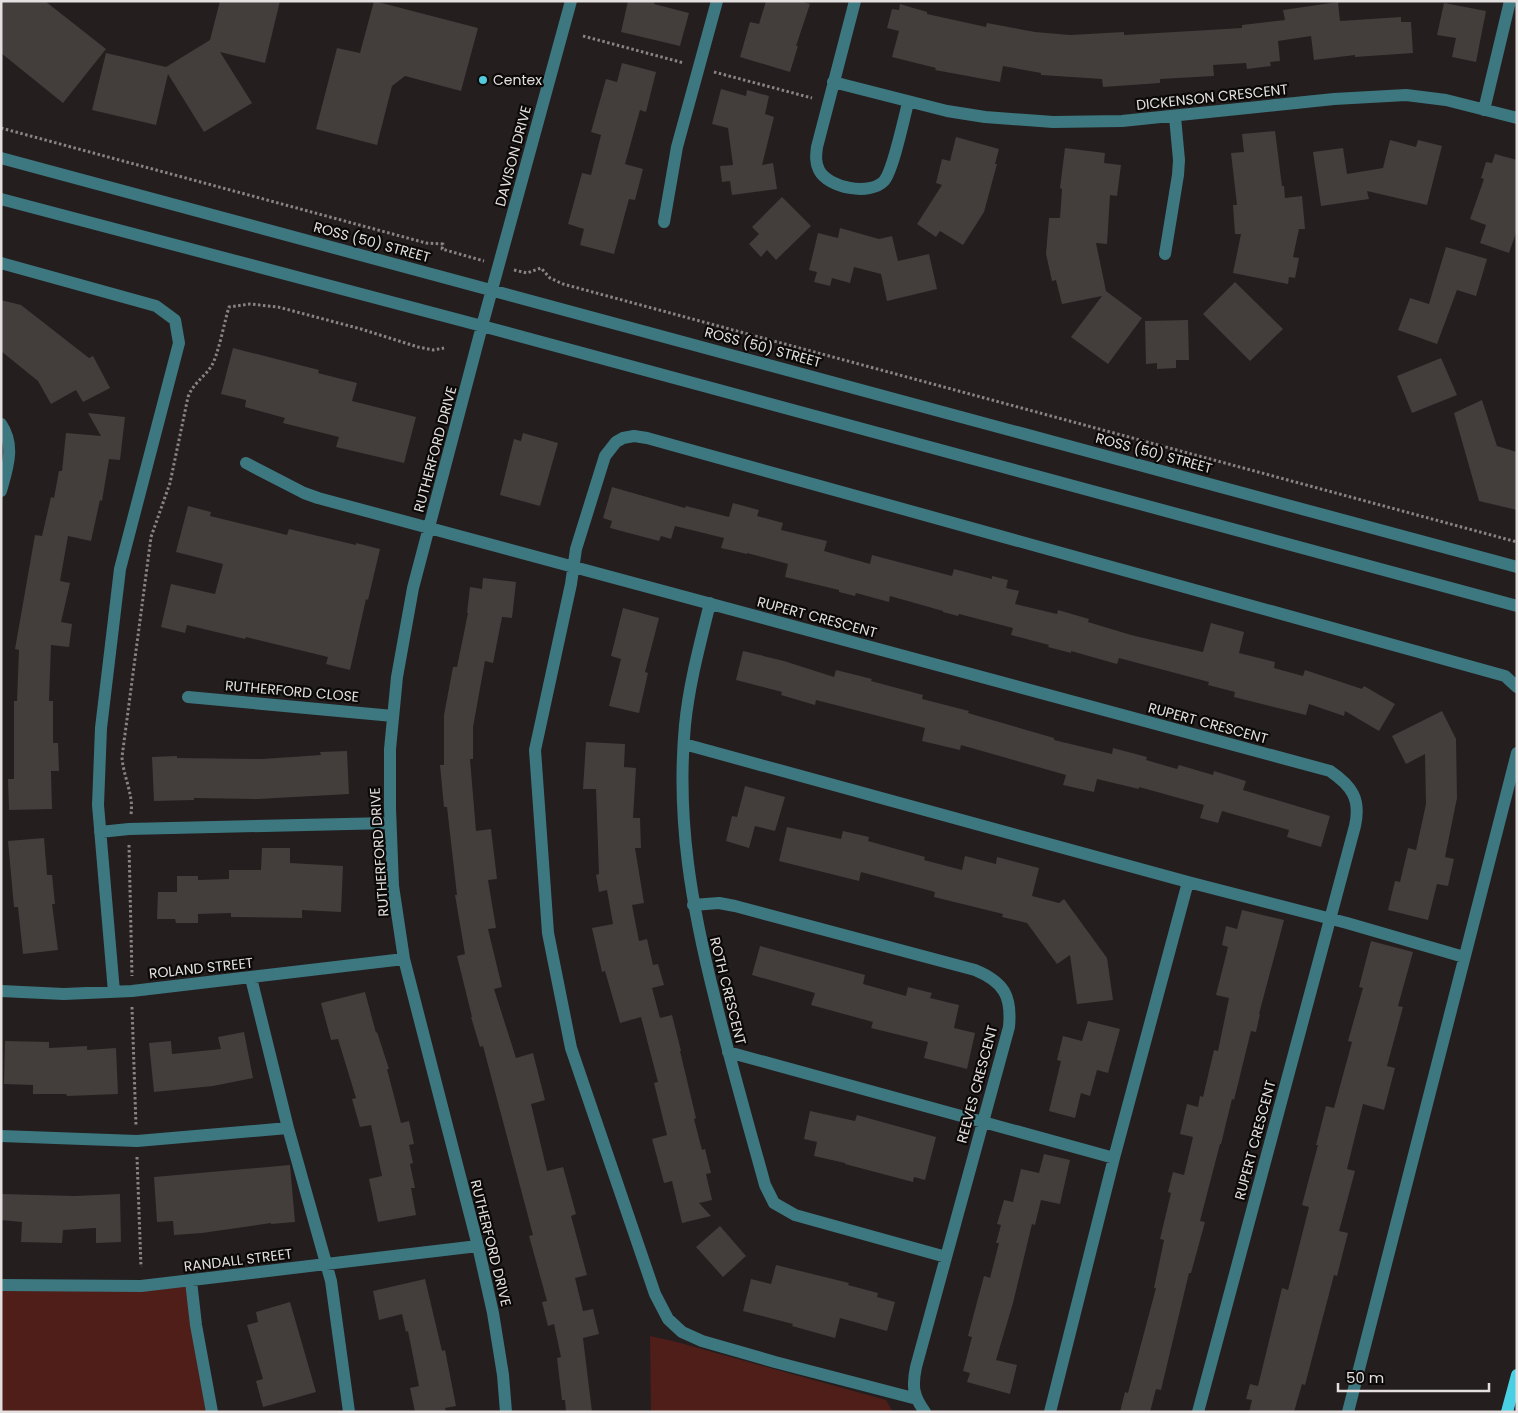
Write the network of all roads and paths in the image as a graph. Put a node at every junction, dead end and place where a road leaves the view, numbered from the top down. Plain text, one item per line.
1 (571, 1) edge
2 (717, 1) edge
3 (855, 1) edge
4 (1510, 1) edge
5 (833, 82) junction
6 (908, 102) junction
7 (1484, 110) junction
8 (1175, 117) junction
9 (1517, 118) edge
10 (1, 128) edge
11 (1, 158) edge
12 (1, 199) edge
13 (664, 222) dead end
14 (1165, 254) dead end
15 (470, 257) dead end
16 (1, 263) edge
17 (527, 273) dead end
18 (492, 290) junction
19 (482, 326) junction
20 (444, 348) dead end
21 (1, 424) edge
22 (246, 463) dead end
23 (1, 491) edge
24 (430, 528) junction
25 (1517, 542) edge
26 (573, 567) junction
27 (1517, 567) edge
28 (710, 603) junction
29 (1517, 606) edge
30 (1517, 687) edge
31 (188, 697) dead end
32 (393, 716) junction
33 (684, 744) junction
34 (1517, 752) edge
35 (390, 823) junction
36 (129, 828) junction
37 (100, 832) junction
38 (1188, 882) junction
39 (693, 905) junction
40 (1329, 918) junction
41 (1464, 958) junction
42 (404, 959) junction
43 (131, 971) dead end
44 (251, 978) junction
45 (1, 991) edge
46 (114, 992) junction
47 (132, 1011) dead end
48 (728, 1052) junction
49 (983, 1122) junction
50 (288, 1128) junction
51 (1, 1136) edge
52 (136, 1142) junction
53 (1114, 1158) junction
54 (478, 1246) junction
55 (946, 1256) junction
56 (326, 1264) junction
57 (141, 1267) dead end
58 (191, 1281) junction
59 (1, 1286) edge
60 (1517, 1375) edge
61 (917, 1399) junction
62 (212, 1412) edge
63 (349, 1412) edge
64 (506, 1412) edge
65 (925, 1412) edge
66 (1050, 1412) edge
67 (1198, 1412) edge
68 (1348, 1412) edge
69 (1507, 1412) edge

1 - 18 street, DAVISON DRIVE
2 - 13 street
3 - 5 street
4 - 7 street
5 - 6 street, DICKENSON CRESCENT
5 - 6 street
6 - 8 street, DICKENSON CRESCENT
7 - 8 street, DICKENSON CRESCENT
7 - 9 street, DICKENSON CRESCENT
8 - 14 street
10 - 15 path
11 - 18 street, ROSS (50) STREET
12 - 19 street
16 - 37 street
17 - 25 path
18 - 19 street, RUTHERFORD DRIVE
18 - 27 street, ROSS (50) STREET
19 - 24 street, RUTHERFORD DRIVE
19 - 29 street
20 - 36 path
21 - 23 street
22 - 24 street, RUPERT CRESCENT
24 - 26 street, RUPERT CRESCENT
24 - 32 street, RUTHERFORD DRIVE
26 - 28 street, RUPERT CRESCENT
26 - 30 street
26 - 61 street
28 - 33 street, ROTH CRESCENT
28 - 40 street, RUPERT CRESCENT
31 - 32 street, RUTHERFORD CLOSE
32 - 35 street, RUTHERFORD DRIVE
33 - 38 street
33 - 39 street, ROTH CRESCENT
34 - 41 street
35 - 36 street
35 - 42 street, RUTHERFORD DRIVE
36 - 37 street
36 - 43 path
37 - 46 street
38 - 40 street
38 - 53 street
39 - 48 street, ROTH CRESCENT
39 - 49 street, REEVES CRESCENT
40 - 41 street
40 - 67 street, RUPERT CRESCENT
41 - 68 street
42 - 44 street, ROLAND STREET
42 - 54 street, RUTHERFORD DRIVE
44 - 46 street, ROLAND STREET
44 - 50 street
45 - 46 street, ROLAND STREET
47 - 52 path
48 - 49 street
48 - 55 street, ROTH CRESCENT
49 - 53 street
49 - 55 street, REEVES CRESCENT
50 - 52 street
50 - 56 street
51 - 52 street
52 - 57 path
53 - 66 street
54 - 56 street, RANDALL STREET
54 - 64 street, RUTHERFORD DRIVE
55 - 61 street, REEVES CRESCENT
56 - 58 street, RANDALL STREET
56 - 63 street
58 - 59 street, RANDALL STREET
58 - 62 street
60 - 69 main road
61 - 65 street, REEVES CRESCENT

